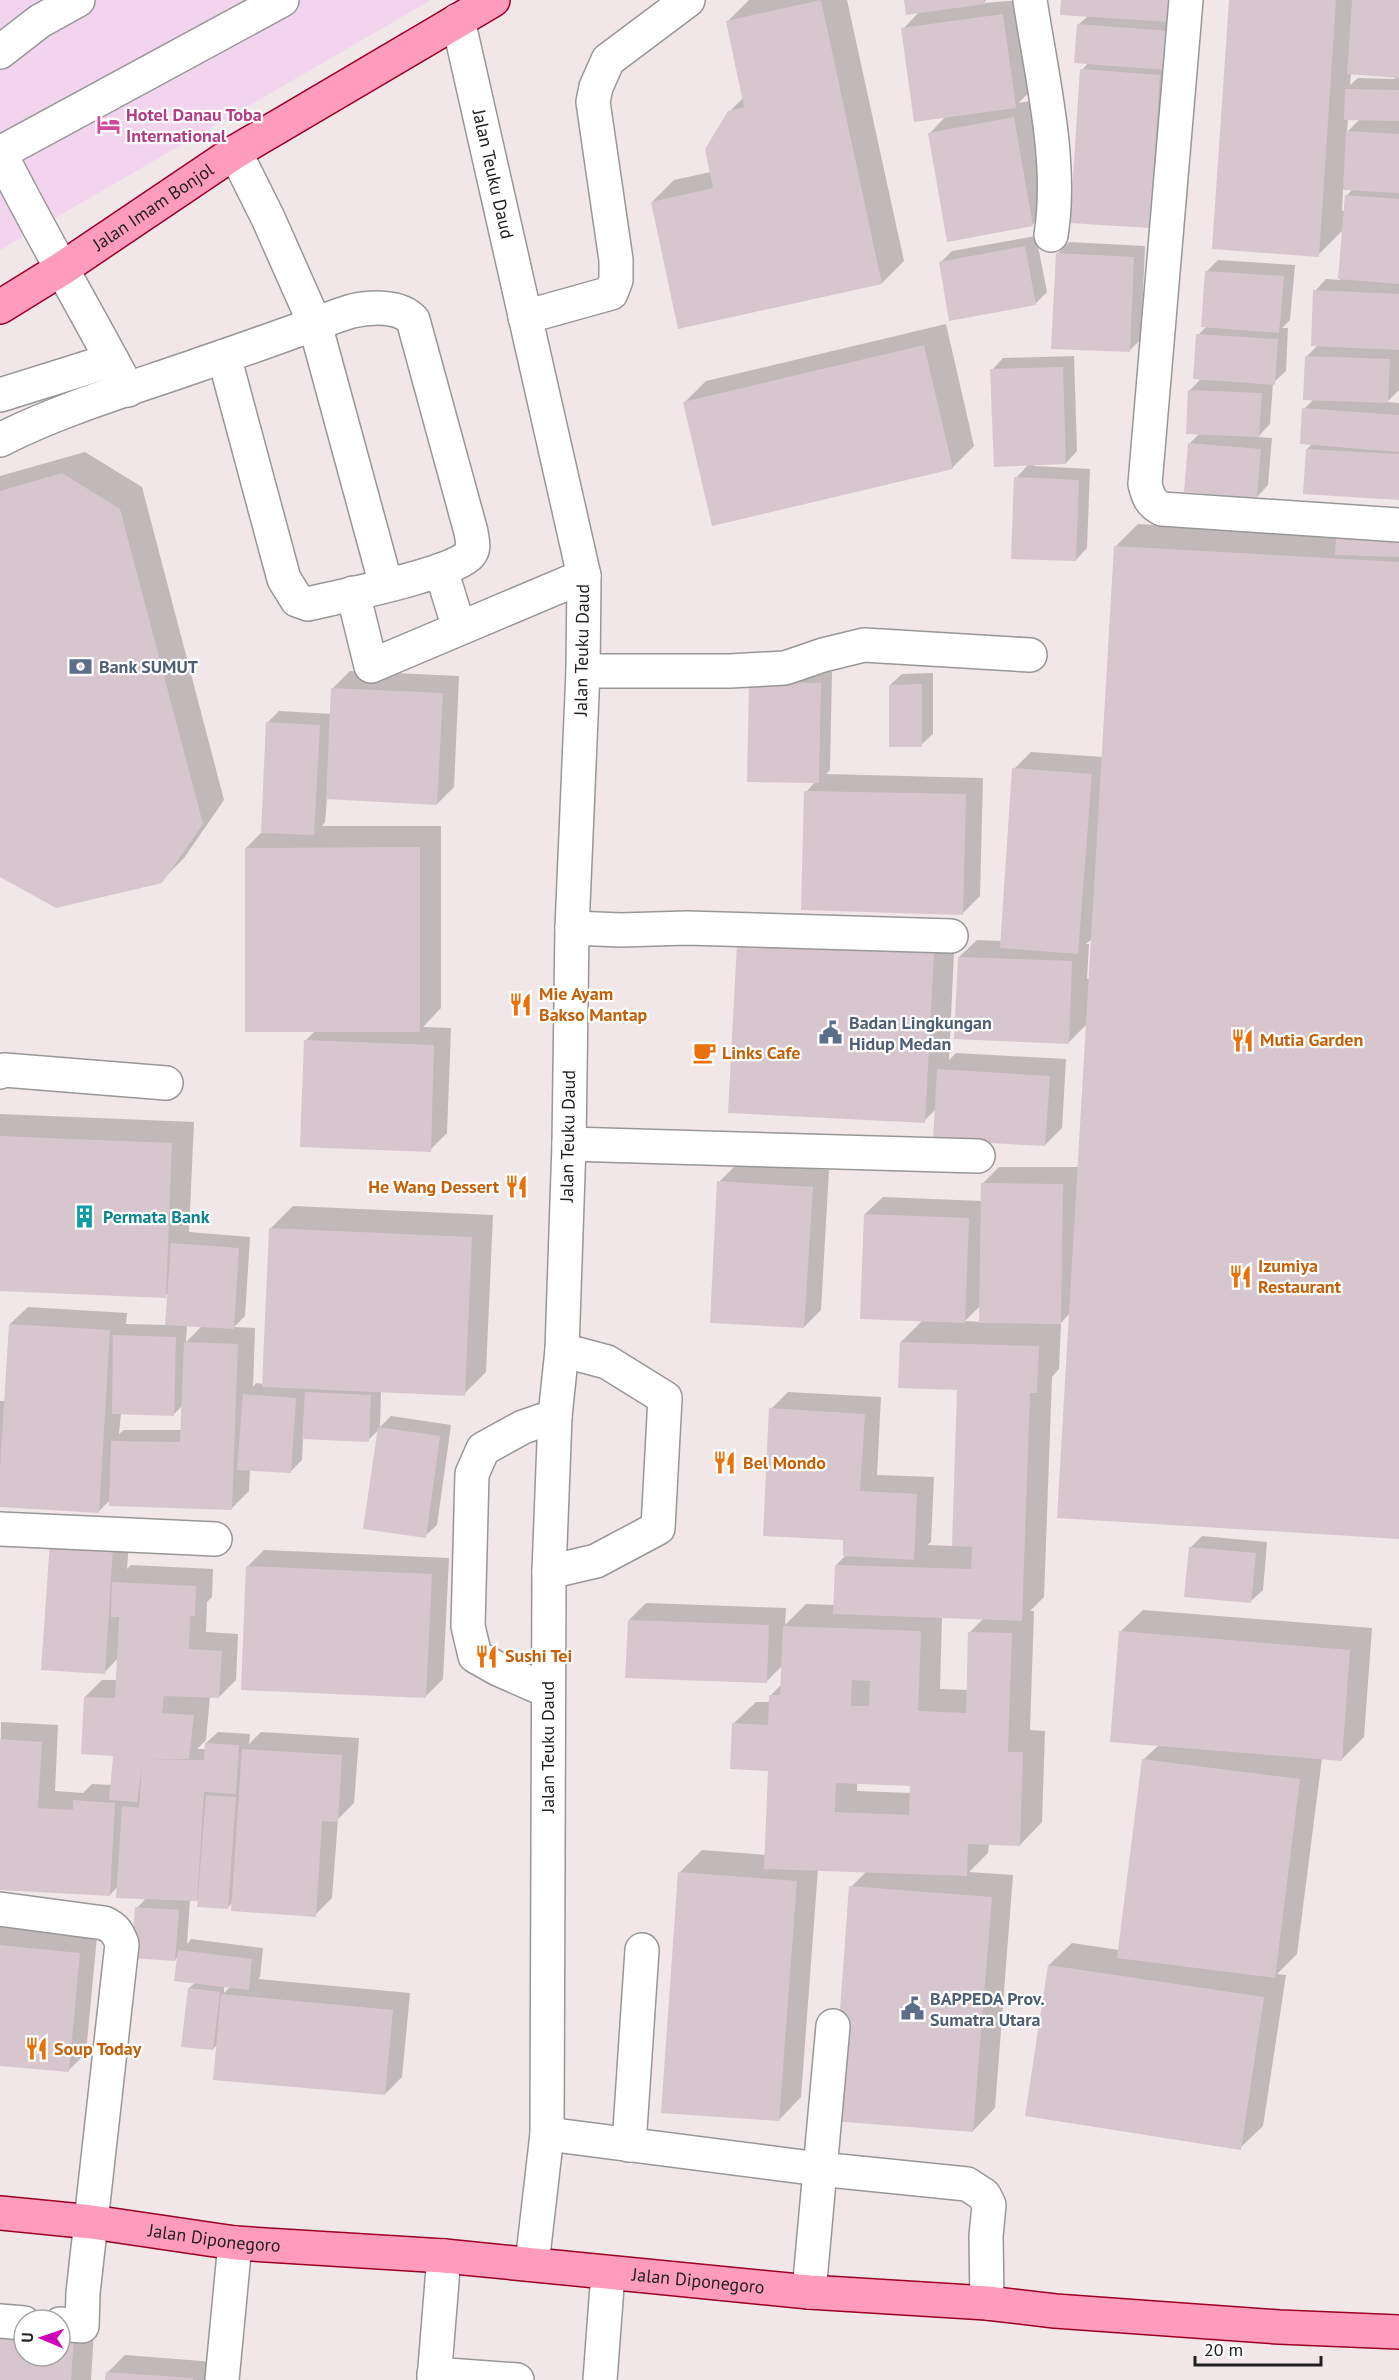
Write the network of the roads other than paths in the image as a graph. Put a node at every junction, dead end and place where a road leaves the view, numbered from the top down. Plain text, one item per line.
1 (78, 0) edge
2 (282, 0) edge
3 (493, 0) edge
4 (688, 0) edge
5 (1030, 0) edge
6 (1186, 0) edge
7 (458, 20) junction
8 (0, 52) edge
9 (235, 152) junction
10 (0, 153) edge
11 (1051, 236) dead end
12 (63, 268) junction
13 (0, 307) edge
14 (525, 317) junction
15 (315, 324) junction
16 (224, 356) junction
17 (112, 360) junction
18 (128, 390) junction
19 (0, 395) edge
20 (0, 440) edge
21 (1399, 525) edge
22 (441, 570) junction
23 (584, 576) junction
24 (386, 585) junction
25 (353, 593) junction
26 (459, 628) junction
27 (1030, 655) dead end
28 (583, 670) junction
29 (572, 928) junction
30 (951, 936) dead end
31 (0, 1072) edge
32 (166, 1083) dead end
33 (569, 1144) junction
34 (978, 1156) dead end
35 (562, 1350) junction
36 (555, 1416) junction
37 (0, 1529) edge
38 (214, 1539) dead end
39 (549, 1572) junction
40 (548, 1691) junction
41 (0, 1909) edge
42 (642, 1950) dead end
43 (833, 2026) dead end
44 (547, 2134) junction
45 (629, 2145) junction
46 (819, 2169) junction
47 (0, 2213) edge
48 (92, 2222) junction
49 (234, 2243) junction
50 (444, 2256) junction
51 (532, 2264) junction
52 (608, 2272) junction
53 (809, 2292) junction
54 (987, 2303) junction
55 (72, 2325) edge
56 (1399, 2329) edge
57 (434, 2377) edge
58 (222, 2380) edge
59 (517, 2380) edge
60 (600, 2380) edge

1 - 8 street
2 - 10 street
3 - 7 main road, Jalan Imam Bonjol
4 - 14 street
5 - 11 street
6 - 21 street
7 - 9 main road, Jalan Imam Bonjol
7 - 14 street, Jalan Teuku Daud
9 - 12 main road, Jalan Imam Bonjol
9 - 15 street
10 - 12 street
12 - 13 main road, Jalan Imam Bonjol
12 - 17 street
14 - 23 street, Jalan Teuku Daud
15 - 16 street
15 - 22 street
15 - 24 street
16 - 18 street
16 - 25 street
17 - 18 street
17 - 19 street
18 - 20 street
22 - 24 street
22 - 26 street
23 - 26 street
23 - 28 street, Jalan Teuku Daud
24 - 25 street
25 - 26 street
27 - 28 street
28 - 29 street, Jalan Teuku Daud
29 - 30 street
29 - 33 street, Jalan Teuku Daud
31 - 32 street
33 - 34 street
33 - 35 street, Jalan Teuku Daud
35 - 36 street, Jalan Teuku Daud
35 - 39 street
36 - 39 street, Jalan Teuku Daud
36 - 40 street
37 - 38 street
39 - 40 street, Jalan Teuku Daud
40 - 44 street, Jalan Teuku Daud
41 - 48 street
42 - 45 street
43 - 46 street
44 - 45 street
44 - 51 street, Jalan Teuku Daud
45 - 46 street
46 - 53 street
46 - 54 street
47 - 48 main road, Jalan Diponegoro
48 - 49 main road, Jalan Diponegoro
48 - 55 street
49 - 50 main road, Jalan Diponegoro
49 - 58 street
50 - 51 main road, Jalan Diponegoro
50 - 57 street
51 - 52 main road, Jalan Diponegoro
52 - 53 main road, Jalan Diponegoro
52 - 60 street
53 - 54 main road, Jalan Diponegoro
54 - 56 main road, Jalan Diponegoro
57 - 59 street

